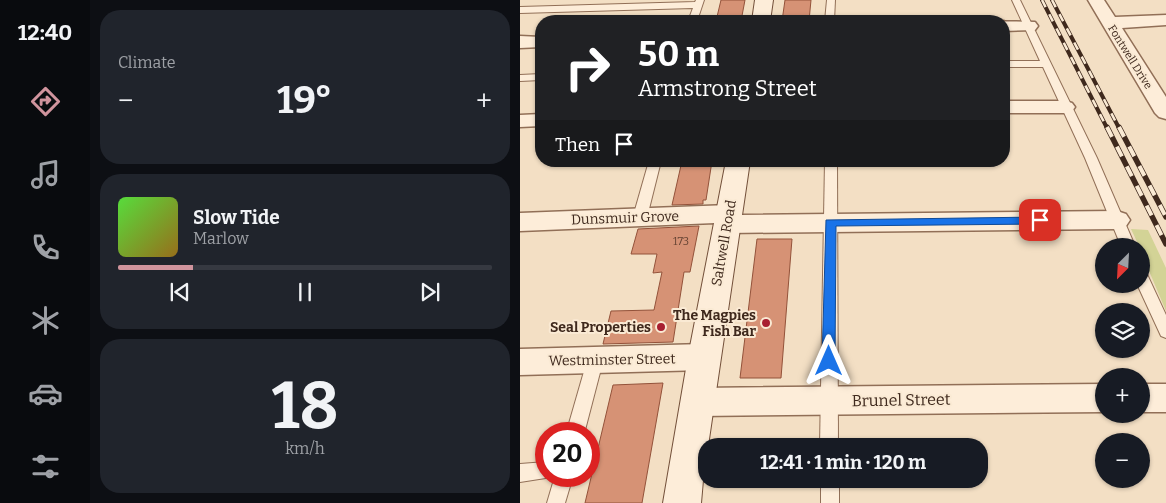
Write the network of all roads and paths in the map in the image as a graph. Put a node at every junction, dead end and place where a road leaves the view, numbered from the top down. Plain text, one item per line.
1 (764, 0) edge
2 (831, 0) edge
3 (1016, 0) edge
4 (1096, 0) edge
5 (699, 2) edge
6 (520, 10) edge
7 (695, 15) edge
8 (762, 15) edge
9 (830, 15) edge
10 (1166, 20) edge
11 (1109, 23) junction
12 (1010, 26) edge
13 (1029, 26) junction
14 (520, 42) edge
15 (535, 42) edge
16 (1010, 64) edge
17 (1046, 64) junction
18 (535, 77) edge
19 (520, 78) edge
20 (1066, 107) junction
21 (1010, 108) edge
22 (1166, 112) edge
23 (535, 120) edge
24 (520, 121) edge
25 (653, 167) edge
26 (737, 167) edge
27 (831, 167) edge
28 (640, 217) junction
29 (728, 219) junction
30 (1117, 220) junction
31 (520, 222) edge
32 (830, 222) junction
33 (1125, 238) edge
34 (1149, 293) edge
35 (1166, 332) edge
36 (704, 358) junction
37 (595, 361) junction
38 (520, 362) edge
39 (1095, 398) edge
40 (1150, 398) edge
41 (1166, 398) edge
42 (828, 401) junction
43 (698, 402) junction
44 (578, 422) edge
45 (829, 438) edge
46 (535, 472) edge
47 (520, 473) edge
48 (561, 487) edge
49 (830, 488) edge
50 (556, 503) edge
51 (682, 503) edge
52 (830, 503) edge

1 - 8 street
2 - 9 lane
3 - 13 lane
4 - 11 street, Fontwell Drive
5 - 6 lane
5 - 7 lane
10 - 11 street
11 - 22 street, Fontwell Drive
12 - 13 street
13 - 17 lane
14 - 15 street
16 - 17 lane
17 - 20 lane
18 - 19 lane
20 - 21 street
20 - 30 lane
23 - 24 street
25 - 28 lane
26 - 29 street, Saltwell Road
27 - 32 lane
28 - 29 street, Dunsmuir Grove
28 - 31 street, Dunsmuir Grove
29 - 32 street, Dunsmuir Grove
29 - 36 street, Saltwell Road
30 - 32 street, Dunsmuir Grove
30 - 33 lane
32 - 42 lane
34 - 35 lane
36 - 37 street, Westminster Street
36 - 43 street, Saltwell Road
37 - 38 street, Westminster Street
37 - 44 lane
39 - 42 street, Brunel Street
40 - 41 street
42 - 43 street, Brunel Street
42 - 45 lane
43 - 51 street, Saltwell Road
46 - 47 lane
48 - 50 lane
49 - 52 lane

